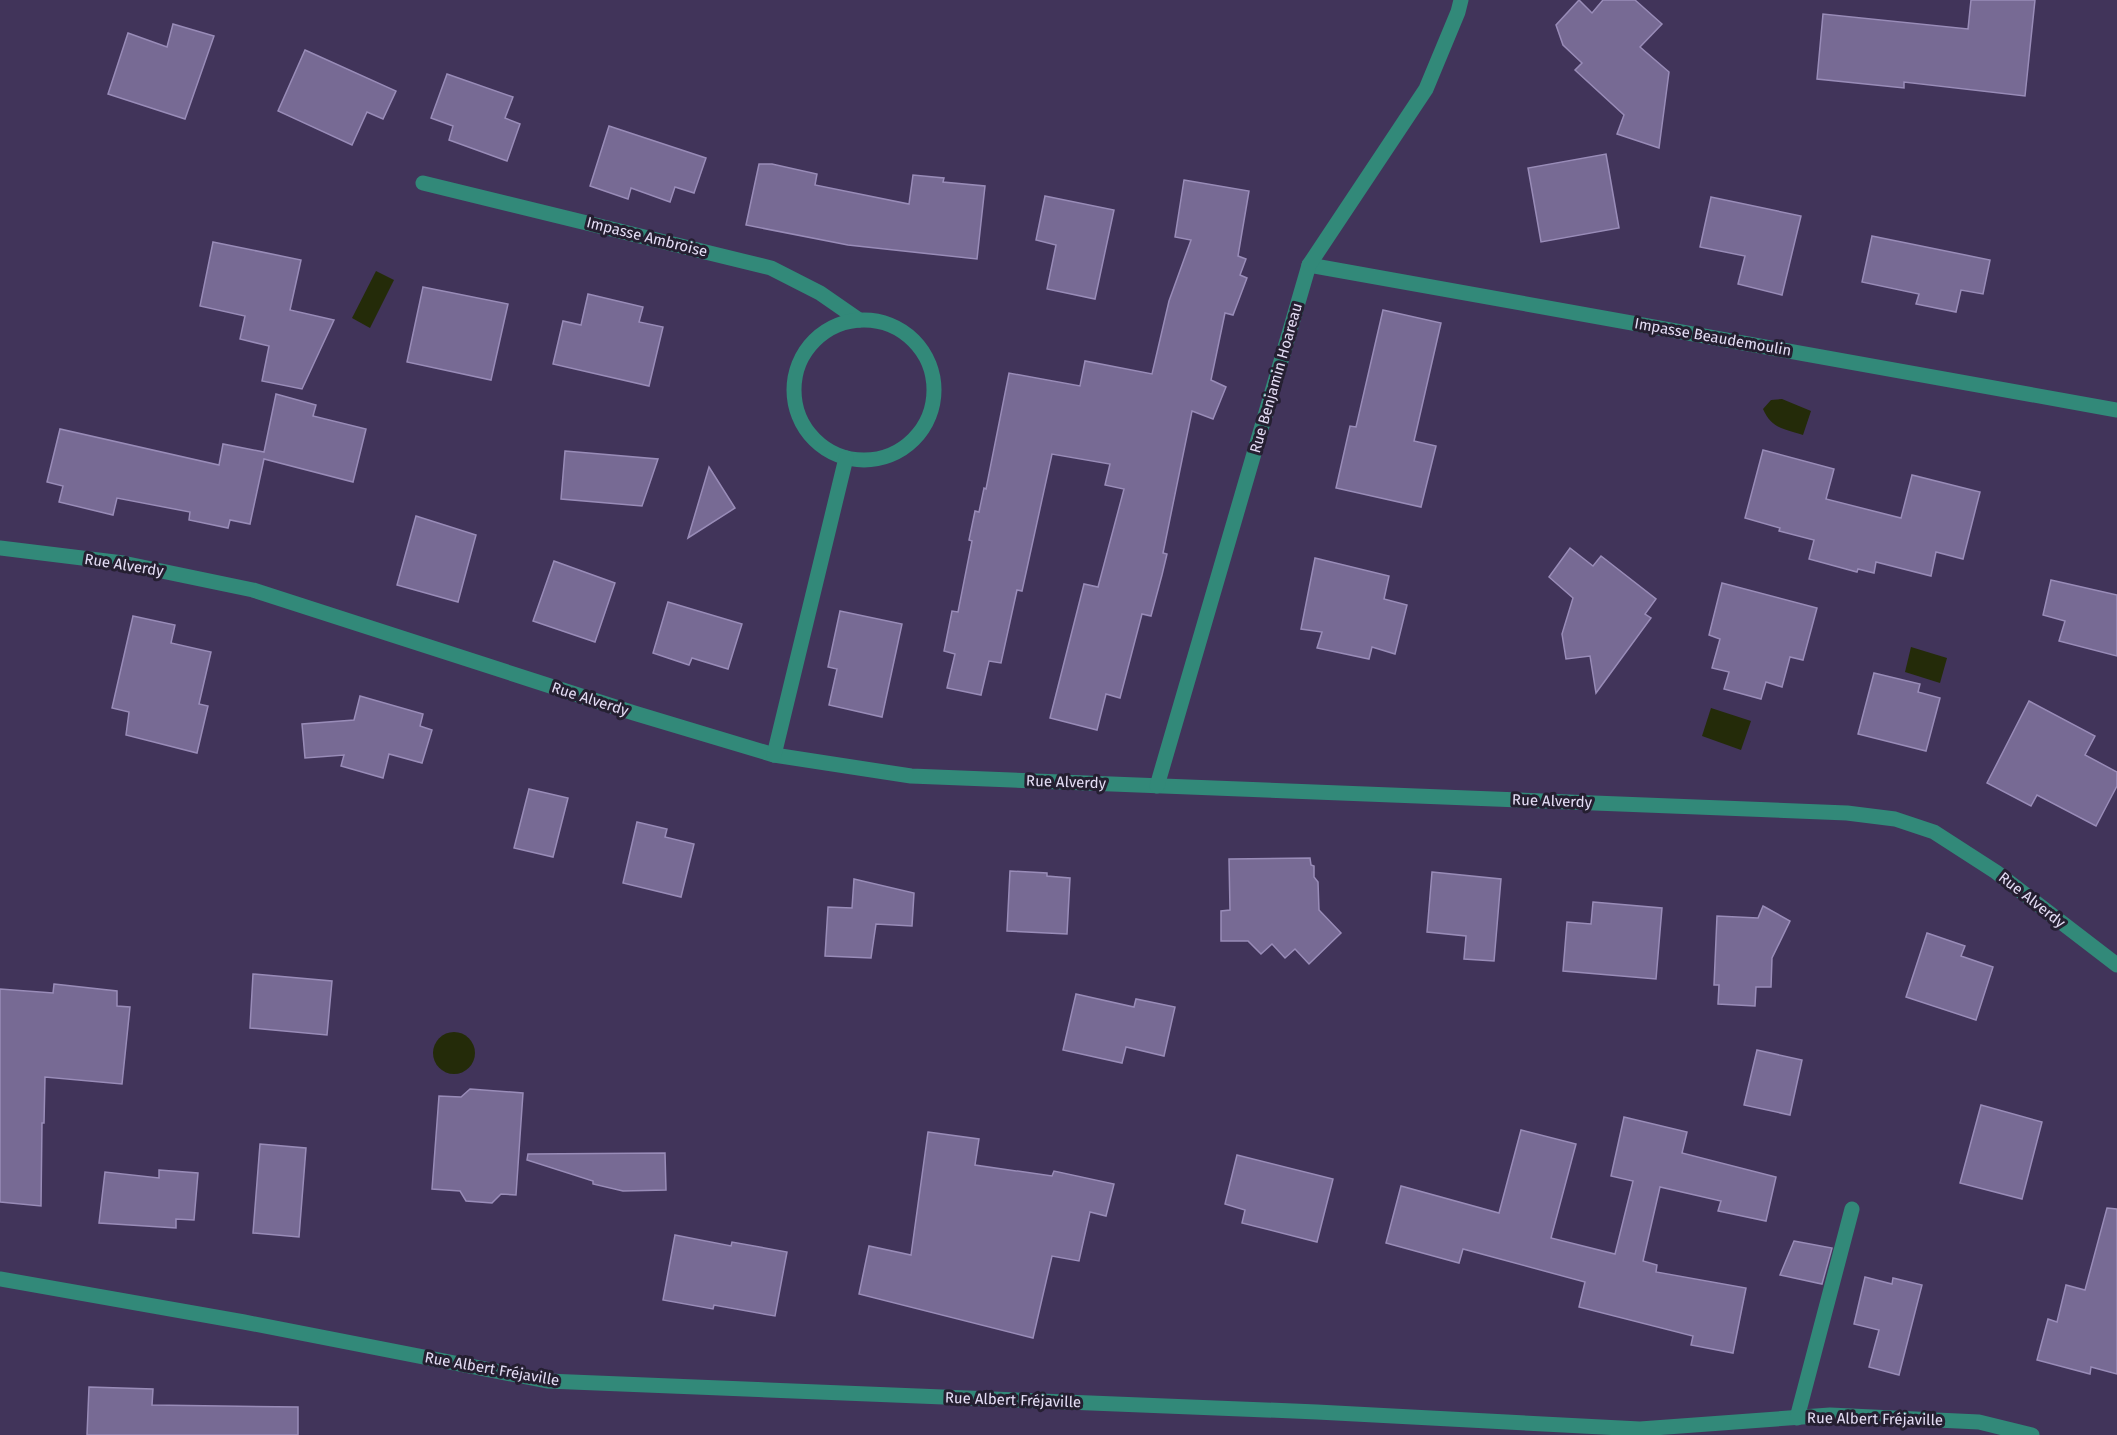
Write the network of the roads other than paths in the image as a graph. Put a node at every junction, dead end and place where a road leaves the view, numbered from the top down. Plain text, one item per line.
1 (1461, 0) edge
2 (423, 183) dead end
3 (1309, 265) junction
4 (859, 320) junction
5 (2117, 410) edge
6 (846, 458) junction
7 (0, 548) edge
8 (774, 755) junction
9 (1156, 786) junction
10 (2117, 965) edge
11 (1852, 1209) dead end
12 (0, 1279) edge
13 (1797, 1418) junction
14 (1978, 1429) edge
15 (2032, 1435) edge

1 - 3 street, Rue Benjamin Hoareau
2 - 4 street, Impasse Ambroise
3 - 5 street, Impasse Beaudemoulin
3 - 9 street, Rue Benjamin Hoareau
4 - 6 street, Impasse Ambroise
4 - 6 street, Impasse Ambroise
6 - 8 street
7 - 8 street, Rue Alverdy
8 - 9 street, Rue Alverdy
9 - 10 street, Rue Alverdy
11 - 13 street
12 - 13 street, Rue Albert Fréjaville
13 - 14 street, Rue Albert Fréjaville
14 - 15 street, Rue Albert Fréjaville

